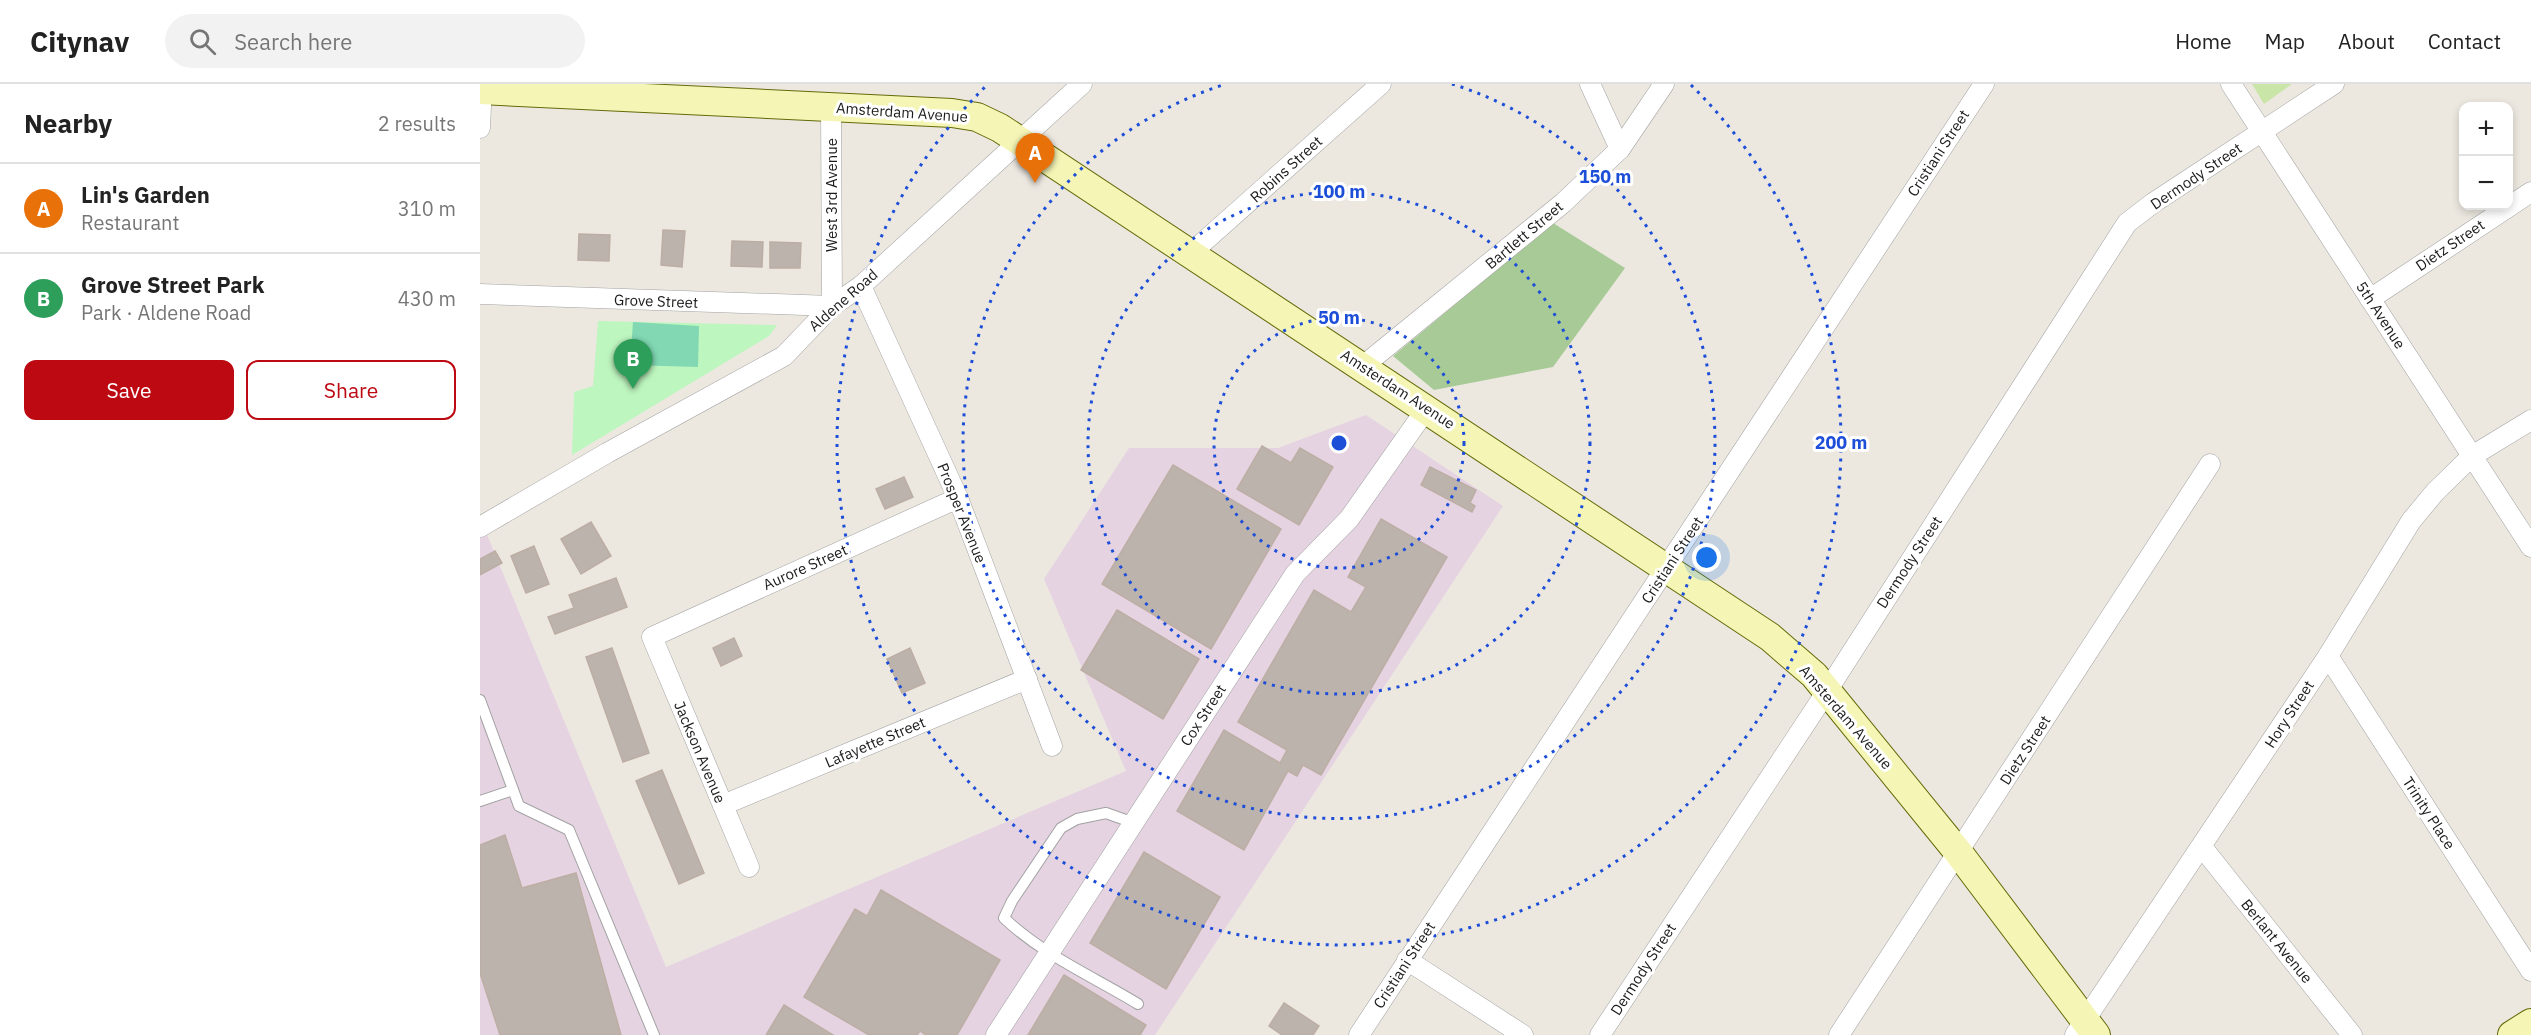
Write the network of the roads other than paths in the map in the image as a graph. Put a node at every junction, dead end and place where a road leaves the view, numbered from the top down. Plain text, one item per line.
1 (1082, 84) edge
2 (1381, 84) edge
3 (1590, 84) edge
4 (1664, 84) edge
5 (1984, 84) edge
6 (2231, 84) edge
7 (2334, 84) edge
8 (481, 88) edge
9 (832, 96) edge
10 (480, 128) edge
11 (2262, 132) junction
12 (1018, 141) junction
13 (1620, 149) junction
14 (2531, 192) edge
15 (1191, 253) junction
16 (861, 285) junction
17 (480, 294) edge
18 (2370, 299) junction
19 (832, 306) junction
20 (1363, 366) junction
21 (1427, 408) junction
22 (2531, 420) edge
23 (2472, 456) junction
24 (2210, 464) dead end
25 (958, 498) junction
26 (480, 526) edge
27 (2531, 547) edge
28 (1666, 568) junction
29 (652, 637) joint
30 (2328, 656) junction
31 (1027, 679) junction
32 (1827, 691) junction
33 (480, 700) edge
34 (1052, 746) dead end
35 (513, 790) junction
36 (480, 801) edge
37 (723, 805) junction
38 (1134, 823) junction
39 (2202, 846) junction
40 (1958, 852) junction
41 (749, 867) dead end
42 (1049, 953) junction
43 (1407, 960) junction
44 (2531, 970) edge
45 (1138, 1004) dead end
46 (2531, 1023) edge
47 (2085, 1030) edge
48 (654, 1035) edge
49 (996, 1035) edge
50 (1359, 1035) edge
51 (1522, 1035) edge
52 (1599, 1035) edge
53 (1839, 1035) edge
54 (2352, 1035) edge
55 (2512, 1035) edge

1 - 12 street, Aldene Road
2 - 15 street, Robins Street
3 - 13 street
4 - 13 street, Bartlett Street
5 - 28 street, Cristiani Street
6 - 11 street, 5th Avenue
7 - 11 street, Dermody Street
8 - 9 main road, Amsterdam Avenue
8 - 10 street
9 - 12 main road, Amsterdam Avenue
9 - 19 street, West 3rd Avenue
11 - 18 street, 5th Avenue
11 - 32 street, Dermody Street
12 - 15 main road, Amsterdam Avenue
12 - 16 street, Aldene Road
13 - 20 street, Bartlett Street
14 - 18 street, Dietz Street
15 - 20 main road, Amsterdam Avenue
16 - 19 street, Aldene Road
16 - 25 street, Prosper Avenue
17 - 19 street, Grove Street
18 - 23 street, 5th Avenue
19 - 26 street, Aldene Road
20 - 21 main road, Amsterdam Avenue
21 - 28 main road, Amsterdam Avenue
21 - 38 street, Cox Street
22 - 23 street, Hory Street
23 - 27 street, 5th Avenue
23 - 30 street, Hory Street
24 - 40 street, Dietz Street
25 - 29 street, Aurore Street
25 - 31 street, Prosper Avenue
28 - 32 main road, Amsterdam Avenue
28 - 43 street, Cristiani Street
29 - 37 street, Jackson Avenue
30 - 39 street, Hory Street
30 - 44 street, Trinity Place
31 - 34 street, Prosper Avenue
31 - 37 street, Lafayette Street
32 - 40 main road, Amsterdam Avenue
32 - 52 street, Dermody Street
33 - 35 lane
35 - 36 lane
35 - 48 lane
37 - 41 street, Jackson Avenue
38 - 42 street, Cox Street
38 - 42 lane
39 - 47 street, Hory Street
39 - 54 street, Berlant Avenue
40 - 47 main road, Amsterdam Avenue
40 - 53 street, Dietz Street
42 - 45 lane
42 - 49 street, Cox Street
43 - 50 street, Cristiani Street
43 - 51 street
46 - 55 main road

